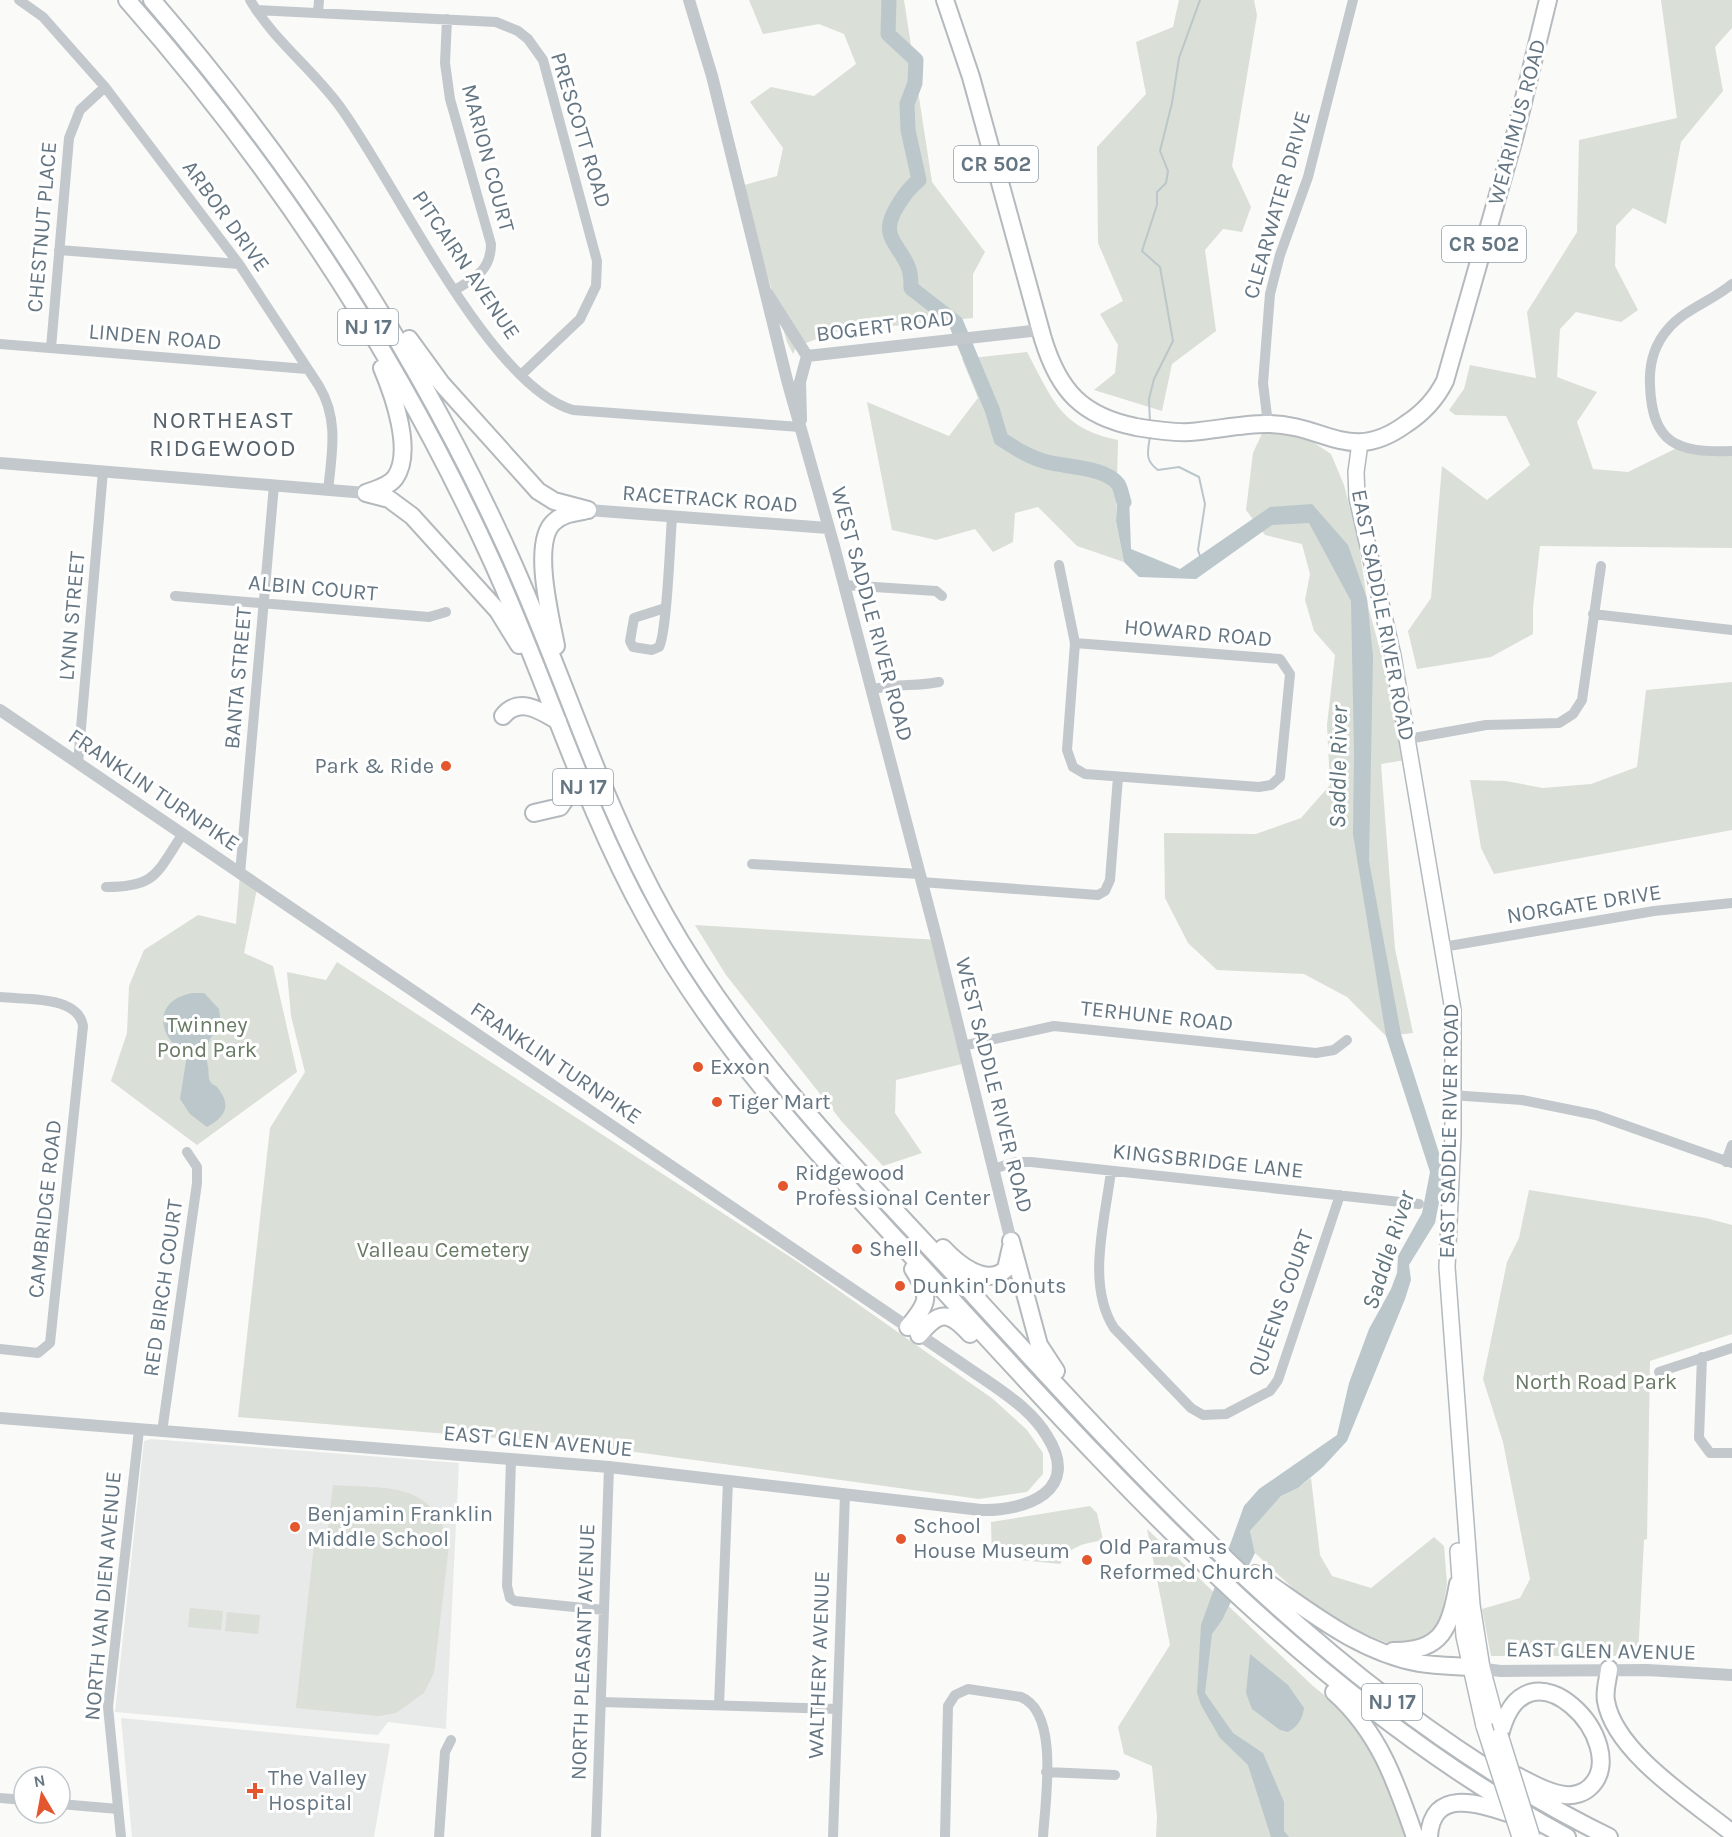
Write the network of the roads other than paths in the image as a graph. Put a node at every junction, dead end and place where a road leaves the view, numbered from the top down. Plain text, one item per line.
1 (20, 0) edge
2 (127, 0) edge
3 (152, 0) edge
4 (250, 0) edge
5 (319, 0) edge
6 (689, 0) edge
7 (945, 0) edge
8 (1353, 0) edge
9 (1548, 0) edge
10 (256, 10) junction
11 (318, 13) junction
12 (447, 19) junction
13 (105, 87) junction
14 (323, 220) junction
15 (58, 250) junction
16 (239, 264) junction
17 (1732, 284) edge
18 (455, 290) junction
19 (765, 290) junction
20 (357, 309) junction
21 (1040, 330) junction
22 (0, 344) edge
23 (51, 348) junction
24 (807, 356) junction
25 (307, 369) junction
26 (521, 375) junction
27 (1268, 424) junction
28 (800, 427) junction
29 (1360, 443) junction
30 (1732, 451) edge
31 (0, 463) edge
32 (104, 471) junction
33 (274, 485) junction
34 (328, 489) junction
35 (366, 493) junction
36 (588, 510) junction
37 (672, 518) junction
38 (828, 528) junction
39 (1059, 565) dead end
40 (1601, 566) dead end
41 (844, 585) junction
42 (175, 596) dead end
43 (942, 596) dead end
44 (264, 603) junction
45 (665, 608) dead end
46 (446, 612) dead end
47 (1593, 614) junction
48 (1732, 630) edge
49 (1075, 643) junction
50 (939, 682) dead end
51 (564, 685) junction
52 (871, 690) junction
53 (547, 692) junction
54 (0, 710) edge
55 (503, 716) dead end
56 (558, 721) junction
57 (1408, 739) junction
58 (78, 763) junction
59 (1118, 777) junction
60 (579, 779) junction
61 (534, 813) dead end
62 (182, 835) junction
63 (752, 864) dead end
64 (240, 874) junction
65 (920, 878) junction
66 (106, 887) dead end
67 (1732, 903) edge
68 (1443, 947) junction
69 (0, 997) edge
70 (1347, 1040) dead end
71 (962, 1046) junction
72 (1451, 1095) junction
73 (1732, 1145) edge
74 (187, 1152) dead end
75 (1729, 1162) edge
76 (993, 1169) junction
77 (1111, 1171) junction
78 (1340, 1195) junction
79 (890, 1204) junction
80 (1419, 1204) dead end
81 (890, 1233) junction
82 (1011, 1240) junction
83 (914, 1331) junction
84 (1732, 1348) edge
85 (0, 1349) edge
86 (1702, 1357) junction
87 (1659, 1372) dead end
88 (1040, 1395) junction
89 (0, 1418) edge
90 (139, 1430) junction
91 (162, 1432) junction
92 (1104, 1437) junction
93 (1732, 1453) edge
94 (511, 1460) junction
95 (609, 1467) junction
96 (1055, 1475) joint
97 (728, 1482) junction
98 (845, 1494) junction
99 (1462, 1501) junction
100 (1458, 1584) junction
101 (1262, 1585) junction
102 (1251, 1608) junction
103 (604, 1610) junction
104 (1374, 1649) junction
105 (1476, 1668) junction
106 (1609, 1669) junction
107 (1732, 1675) edge
108 (601, 1702) junction
109 (720, 1705) junction
110 (837, 1709) junction
111 (1500, 1735) junction
112 (451, 1740) dead end
113 (1455, 1749) junction
114 (1046, 1773) junction
115 (1115, 1775) dead end
116 (72, 1805) edge
117 (118, 1809) junction
118 (1537, 1830) edge
119 (1732, 1833) edge
120 (121, 1837) edge
121 (439, 1837) edge
122 (596, 1837) edge
123 (833, 1837) edge
124 (945, 1837) edge
125 (1043, 1837) edge
126 (1415, 1837) edge
127 (1429, 1837) edge
128 (1520, 1837) edge
129 (1567, 1837) edge
130 (1609, 1837) edge

1 - 13 street, ARBOR DRIVE
2 - 20 main road, NJ 17
3 - 14 main road, NJ 17
4 - 10 street, PITCAIRN AVENUE
5 - 11 street
6 - 19 street, WEST SADDLE RIVER ROAD
7 - 21 main road, CR 502
8 - 27 street, CLEARWATER DRIVE
9 - 29 main road, WEARIMUS ROAD / CR 502
10 - 11 street, PRESCOTT ROAD
10 - 18 street, PITCAIRN AVENUE
11 - 12 street, PRESCOTT ROAD
12 - 18 street, MARION COURT
12 - 26 street, PRESCOTT ROAD
13 - 15 street, CHESTNUT PLACE
13 - 16 street, ARBOR DRIVE
14 - 36 main road
14 - 51 main road, NJ 17
15 - 16 street
15 - 23 street, CHESTNUT PLACE
16 - 25 street, ARBOR DRIVE
17 - 30 street
18 - 26 street, PITCAIRN AVENUE
19 - 24 street
19 - 28 street, WEST SADDLE RIVER ROAD
20 - 35 main road
20 - 53 main road, NJ 17
21 - 24 street, BOGERT ROAD
21 - 27 main road, CR 502
22 - 23 street, LINDEN ROAD
23 - 25 street, LINDEN ROAD
24 - 28 street, BOGERT ROAD
25 - 34 street, ARBOR DRIVE
26 - 28 street, PITCAIRN AVENUE
27 - 29 main road, CR 502
28 - 38 street, WEST SADDLE RIVER ROAD
29 - 57 main road, EAST SADDLE RIVER ROAD
31 - 32 street
32 - 33 street
32 - 58 street, LYNN STREET
33 - 34 street
33 - 44 street, BANTA STREET
34 - 35 street
35 - 53 main road
36 - 37 street, RACETRACK ROAD
36 - 51 main road
37 - 38 street, RACETRACK ROAD
37 - 45 street
38 - 41 street, WEST SADDLE RIVER ROAD
39 - 49 street
40 - 47 street
41 - 43 street
41 - 52 street, WEST SADDLE RIVER ROAD
42 - 44 street, ALBIN COURT
44 - 46 street, ALBIN COURT
44 - 64 street, BANTA STREET
47 - 48 street
47 - 57 street
49 - 59 street
49 - 59 street, HOWARD ROAD
50 - 52 street
51 - 79 main road, NJ 17
52 - 65 street, WEST SADDLE RIVER ROAD
53 - 56 main road, NJ 17
54 - 58 street, FRANKLIN TURNPIKE
55 - 56 main road
56 - 60 main road, NJ 17
57 - 68 main road, EAST SADDLE RIVER ROAD
58 - 62 street, FRANKLIN TURNPIKE
59 - 65 street
60 - 61 main road
60 - 81 main road, NJ 17
62 - 64 street, FRANKLIN TURNPIKE
62 - 66 street
63 - 65 street
64 - 83 street, FRANKLIN TURNPIKE
65 - 71 street, WEST SADDLE RIVER ROAD
67 - 68 street, NORGATE DRIVE
68 - 72 main road, EAST SADDLE RIVER ROAD
69 - 85 street, CAMBRIDGE ROAD
70 - 71 street, TERHUNE ROAD
71 - 76 street, WEST SADDLE RIVER ROAD
72 - 75 street
72 - 99 main road, EAST SADDLE RIVER ROAD
73 - 75 street
74 - 91 street, RED BIRCH COURT
76 - 77 street, KINGSBRIDGE LANE
76 - 82 street, WEST SADDLE RIVER ROAD
77 - 78 street, KINGSBRIDGE LANE
77 - 78 street, QUEENS COURT
78 - 80 street, KINGSBRIDGE LANE
79 - 82 main road
79 - 92 main road, NJ 17
81 - 83 main road
81 - 88 main road, NJ 17
82 - 92 main road
83 - 88 main road
83 - 96 street, FRANKLIN TURNPIKE
84 - 86 street
86 - 87 street
86 - 93 street
88 - 102 main road, NJ 17
89 - 90 street, EAST GLEN AVENUE
90 - 91 street, EAST GLEN AVENUE
90 - 117 street, NORTH VAN DIEN AVENUE
91 - 94 street, EAST GLEN AVENUE
92 - 101 main road, NJ 17
94 - 95 street, EAST GLEN AVENUE
94 - 103 street
95 - 97 street, EAST GLEN AVENUE
95 - 103 street, NORTH PLEASANT AVENUE
96 - 98 street, EAST GLEN AVENUE
97 - 98 street, EAST GLEN AVENUE
97 - 109 street
98 - 110 street, WALTHERY AVENUE
99 - 100 main road, EAST SADDLE RIVER ROAD
99 - 105 main road, EAST SADDLE RIVER ROAD
100 - 104 main road
100 - 105 main road, EAST SADDLE RIVER ROAD
101 - 104 main road
101 - 113 main road, NJ 17
102 - 118 main road, NJ 17
102 - 126 main road
103 - 108 street, NORTH PLEASANT AVENUE
104 - 105 main road
105 - 106 street, EAST GLEN AVENUE
105 - 111 main road, EAST SADDLE RIVER ROAD
105 - 128 main road, bridge
106 - 107 street, EAST GLEN AVENUE
106 - 119 main road
108 - 109 street
108 - 122 street, NORTH PLEASANT AVENUE
109 - 110 street
110 - 123 street, WALTHERY AVENUE
111 - 113 main road
111 - 118 main road, EAST SADDLE RIVER ROAD, bridge
112 - 121 street
113 - 130 main road, NJ 17
114 - 115 street
114 - 124 street
114 - 125 street
116 - 117 street
117 - 120 street, NORTH VAN DIEN AVENUE
118 - 127 main road
118 - 129 main road, NJ 17

